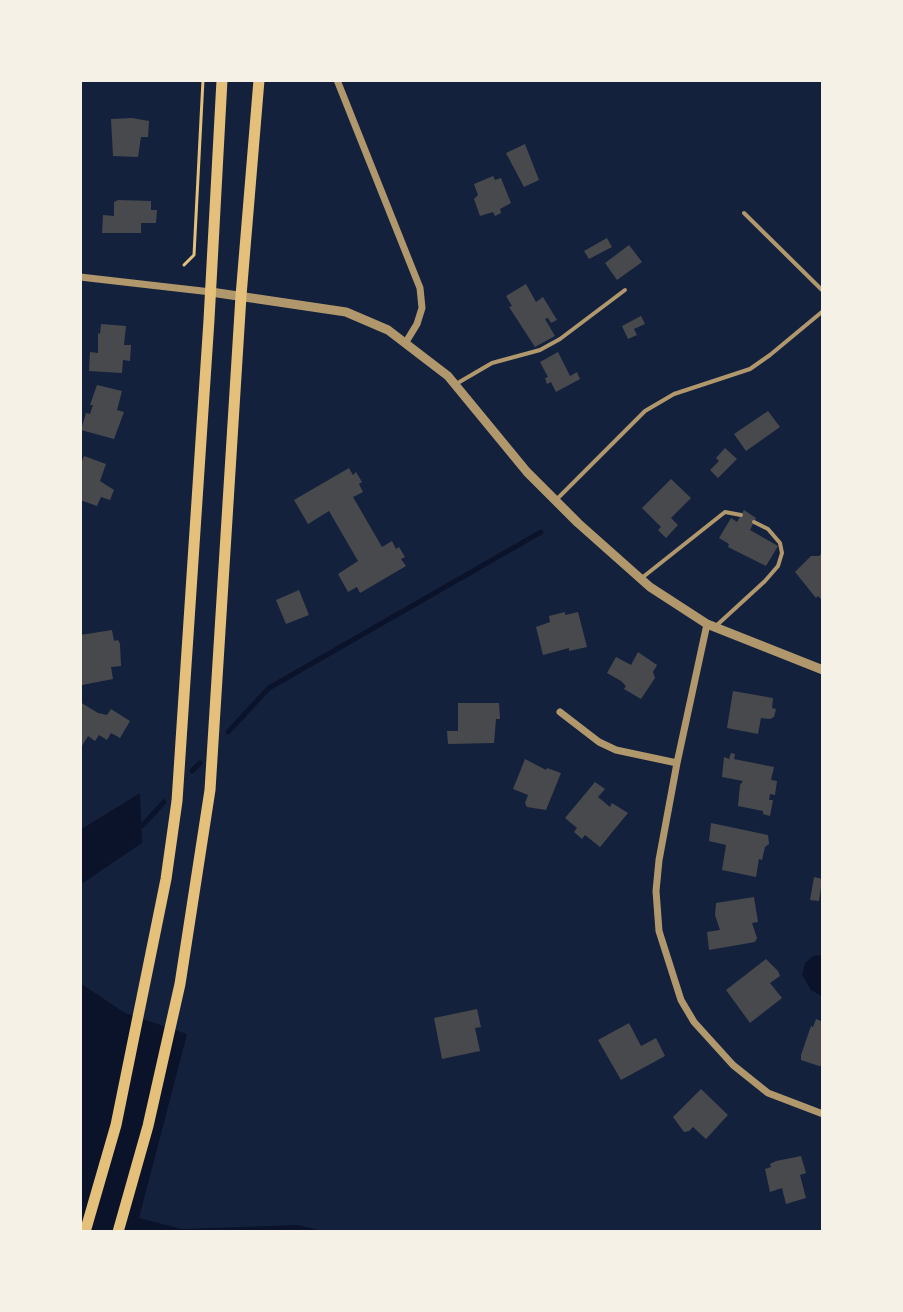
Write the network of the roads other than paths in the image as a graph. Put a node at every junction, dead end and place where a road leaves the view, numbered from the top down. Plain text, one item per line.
1 (222, 80) edge
2 (259, 80) edge
3 (337, 80) edge
4 (744, 213) dead end
5 (80, 277) edge
6 (625, 290) dead end
7 (823, 291) edge
8 (211, 292) junction
9 (241, 296) junction
10 (823, 311) edge
11 (406, 342) junction
12 (456, 384) junction
13 (556, 500) junction
14 (741, 515) dead end
15 (754, 522) dead end
16 (641, 579) junction
17 (711, 626) junction
18 (823, 670) edge
19 (560, 712) dead end
20 (677, 763) junction
21 (823, 1114) edge
22 (85, 1232) edge
23 (118, 1232) edge

1 - 8 main road
2 - 9 main road
3 - 11 street
4 - 7 lane
5 - 8 street
6 - 12 lane
8 - 9 street
8 - 22 main road
9 - 11 street
9 - 23 main road
10 - 13 lane
11 - 12 street
12 - 13 street
13 - 16 street
14 - 16 lane
15 - 17 lane
16 - 17 street
17 - 18 street
17 - 20 street
19 - 20 street
20 - 21 street

